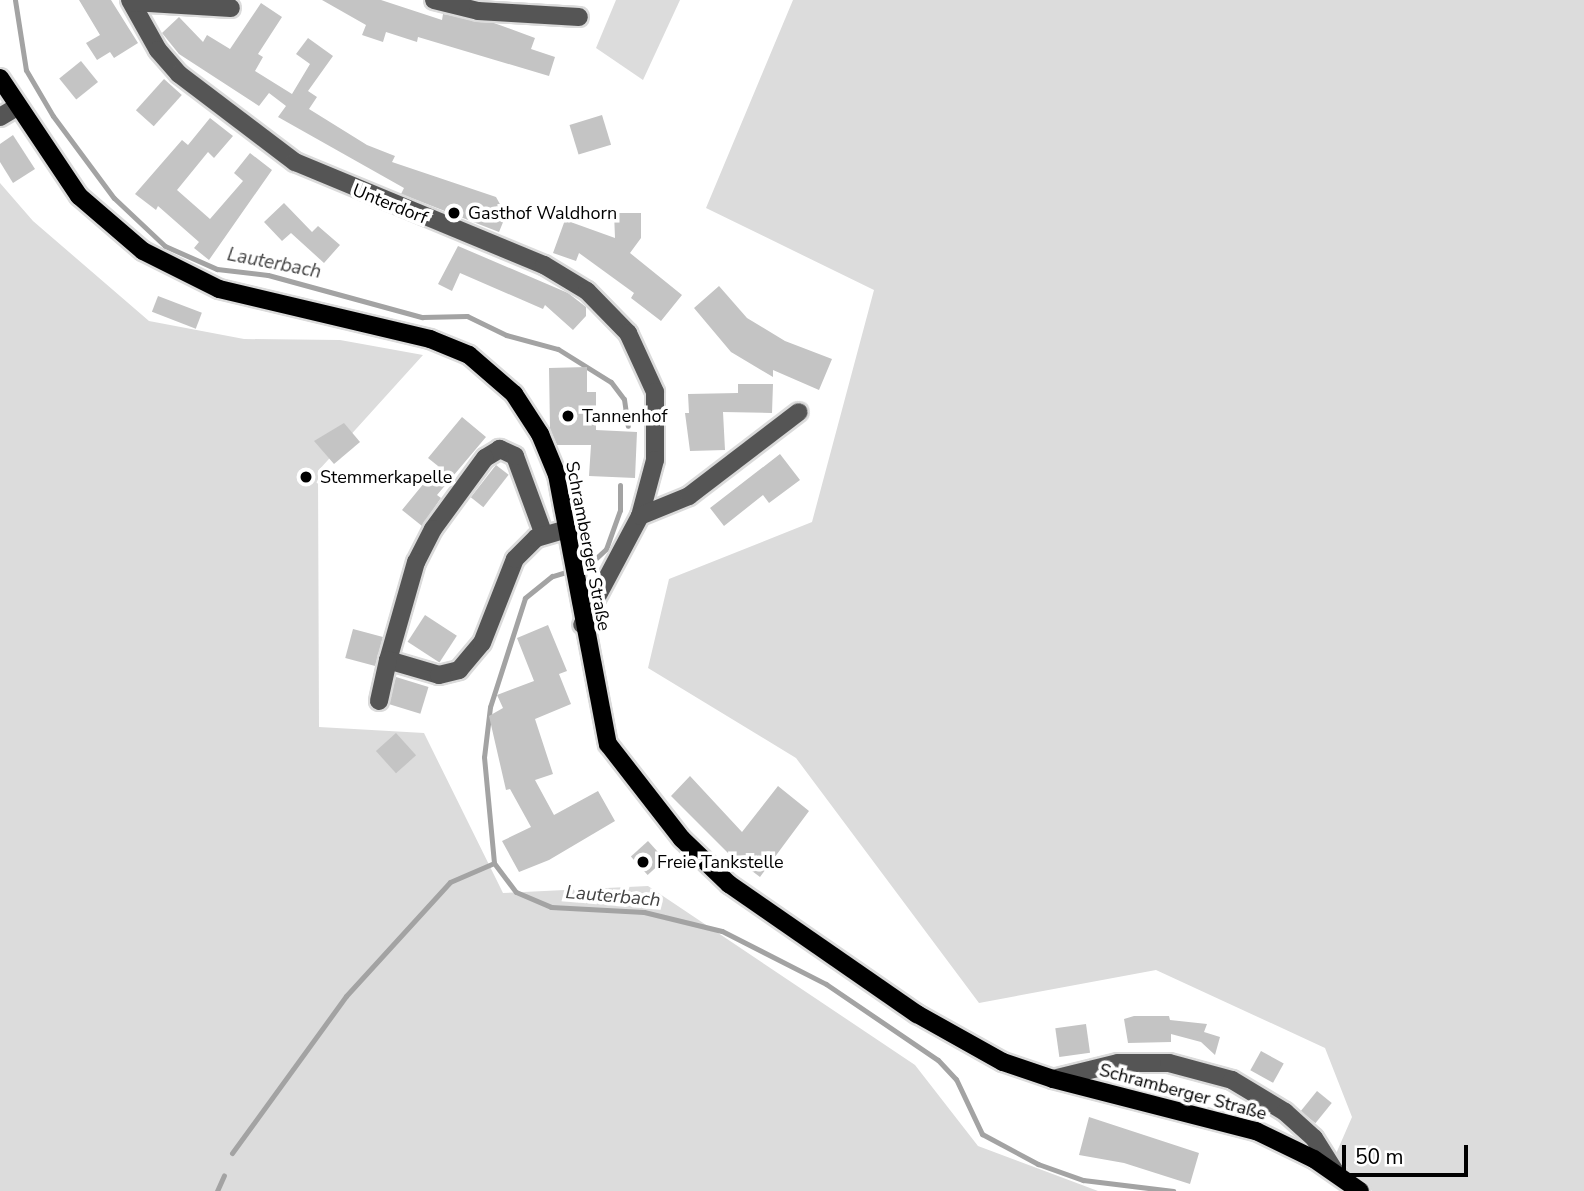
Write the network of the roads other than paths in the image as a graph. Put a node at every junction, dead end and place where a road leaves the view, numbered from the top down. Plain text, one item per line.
1 (434, 0) edge
2 (131, 1) edge
3 (231, 8) dead end
4 (579, 17) dead end
5 (0, 78) edge
6 (18, 106) junction
7 (0, 117) edge
8 (799, 412) dead end
9 (640, 516) junction
10 (567, 529) junction
11 (544, 535) junction
12 (582, 625) junction
13 (388, 660) junction
14 (379, 701) dead end
15 (1053, 1079) junction
16 (1336, 1173) junction
17 (1360, 1191) edge

1 - 4 street
2 - 3 street
2 - 9 street, Unterdorf
5 - 6 main road, Schramberger Straße
6 - 7 street
6 - 10 main road, Schramberger Straße
8 - 9 street
9 - 12 street, Unterdorf
10 - 11 street
10 - 12 main road, Schramberger Straße
11 - 13 street
11 - 13 street
12 - 15 main road, Schramberger Straße
13 - 14 street
15 - 16 main road, Schramberger Straße
15 - 16 street, Schramberger Straße
16 - 17 main road, Schramberger Straße

